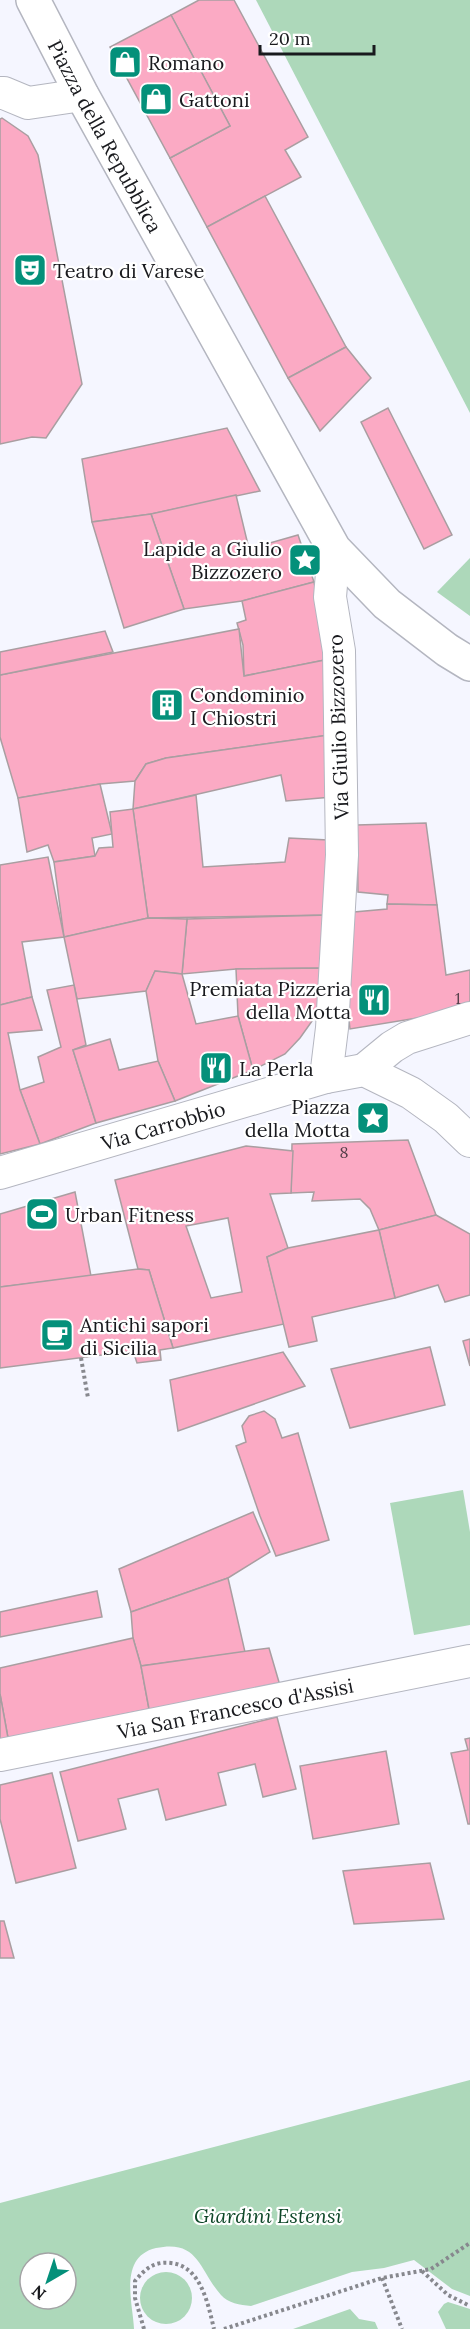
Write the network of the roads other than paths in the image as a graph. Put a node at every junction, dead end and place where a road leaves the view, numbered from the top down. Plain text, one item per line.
1 (33, 0) edge
2 (0, 93) edge
3 (82, 95) junction
4 (334, 549) junction
5 (470, 664) edge
6 (470, 1018) edge
7 (364, 1070) junction
8 (326, 1077) junction
9 (470, 1141) edge
10 (0, 1173) edge
11 (470, 1661) edge
12 (0, 1755) edge

1 - 3 main road, Piazza della Repubblica
2 - 3 street
3 - 4 main road, Piazza della Repubblica
4 - 5 main road
4 - 8 street, Via Giulio Bizzozero
6 - 7 street
7 - 8 street
7 - 9 street
8 - 10 street, Via Carrobbio
11 - 12 street, Via San Francesco d'Assisi

